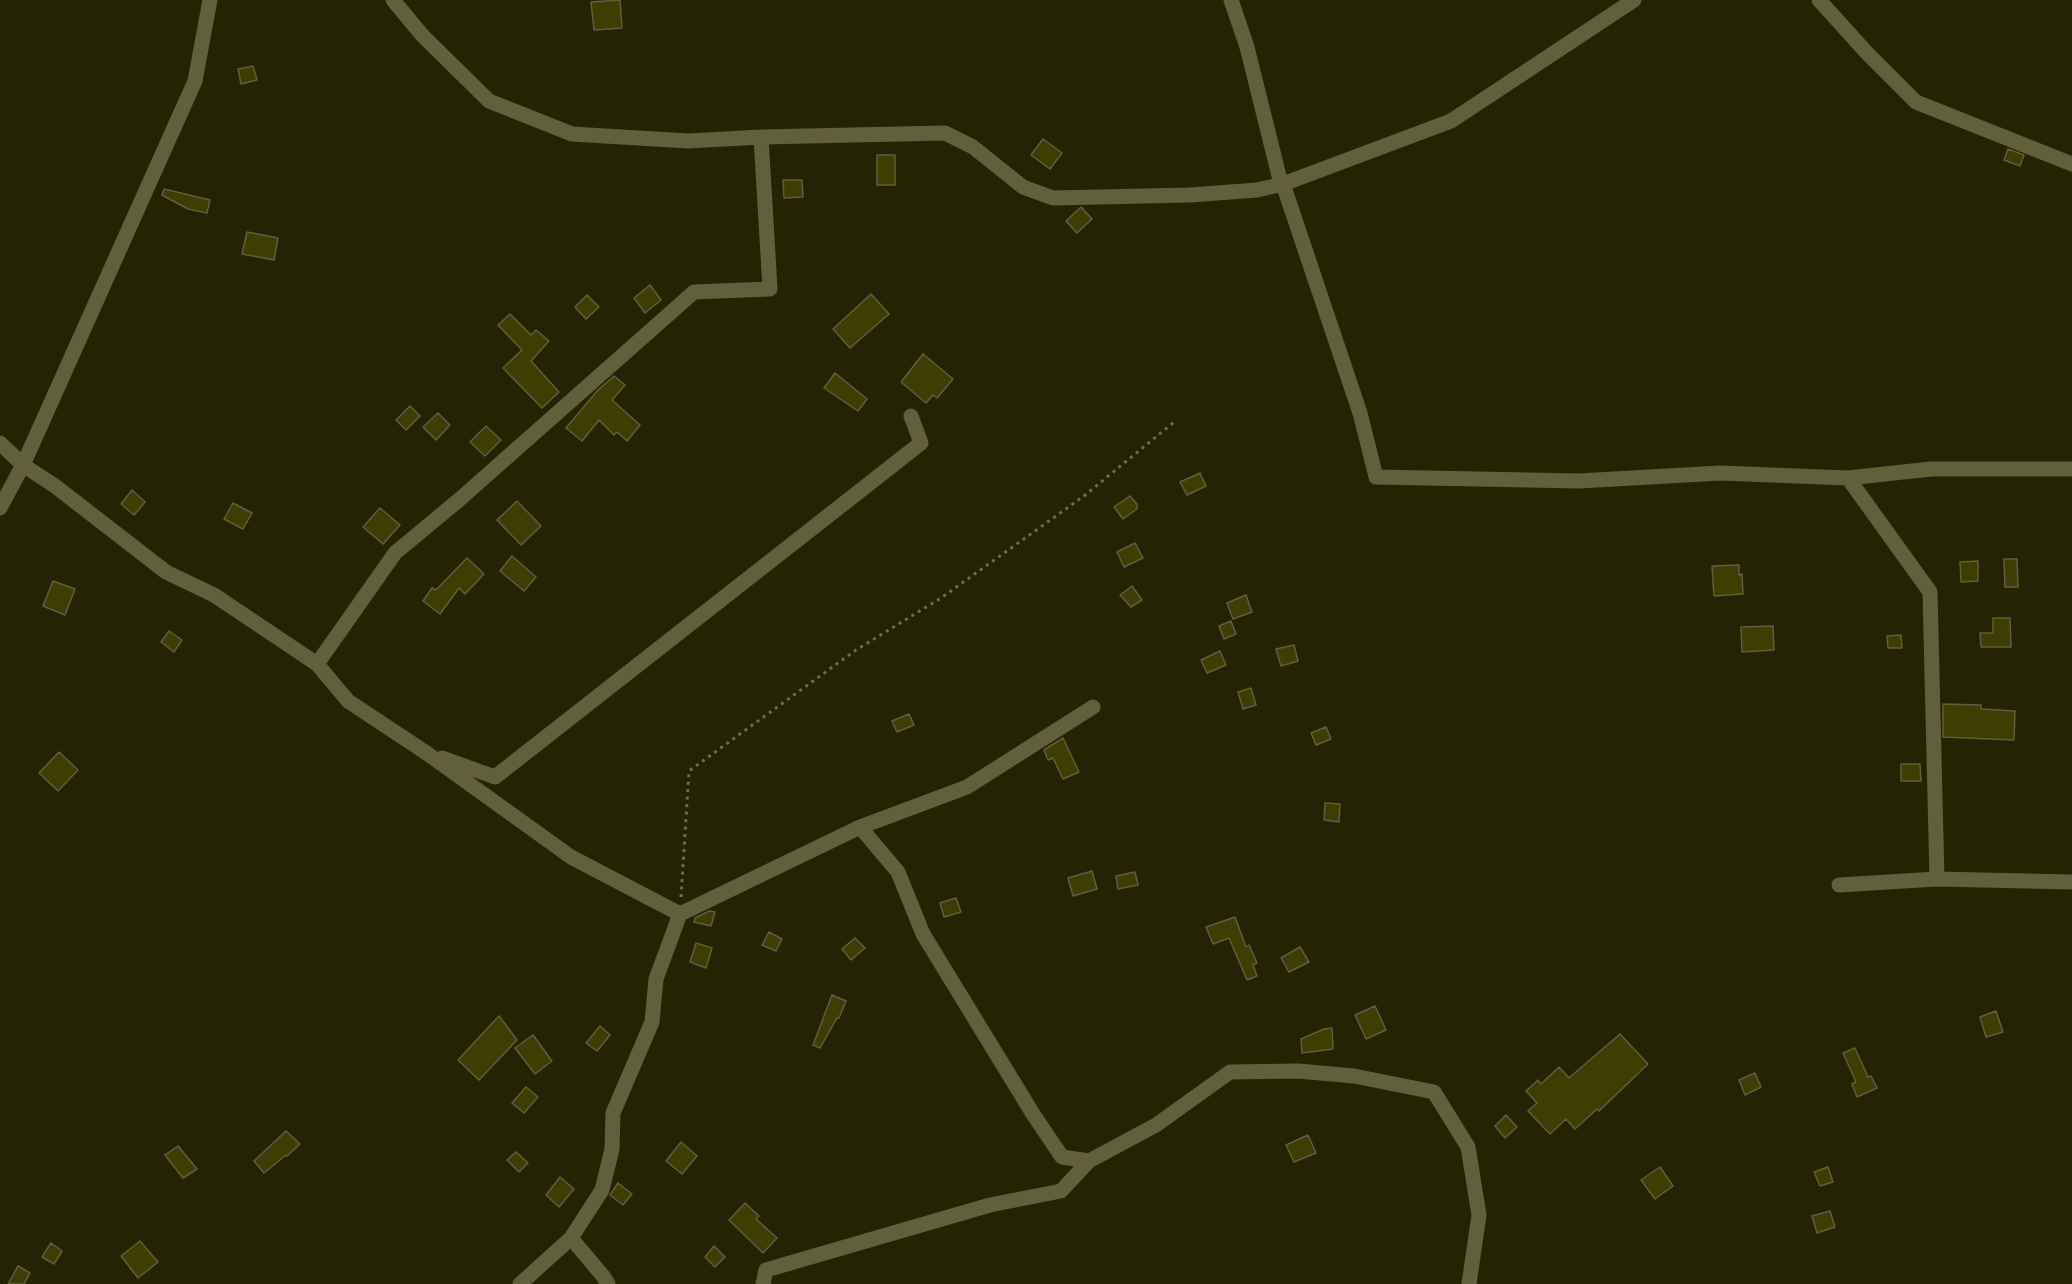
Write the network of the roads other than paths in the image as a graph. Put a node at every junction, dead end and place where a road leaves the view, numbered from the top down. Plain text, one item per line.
1 (210, 0) edge
2 (393, 0) edge
3 (1231, 0) edge
4 (1634, 0) edge
5 (1819, 0) edge
6 (761, 137) junction
7 (2072, 164) edge
8 (1283, 184) junction
9 (911, 416) dead end
10 (0, 443) edge
11 (23, 465) junction
12 (2072, 469) edge
13 (1848, 478) junction
14 (0, 508) edge
15 (317, 664) junction
16 (1093, 707) dead end
17 (425, 752) junction
18 (861, 827) junction
19 (1937, 879) junction
20 (2072, 882) edge
21 (1839, 885) dead end
22 (680, 914) junction
23 (1089, 1161) junction
24 (571, 1238) junction
25 (520, 1284) edge
26 (608, 1284) edge
27 (763, 1284) edge
28 (1469, 1284) edge

1 - 11 street
2 - 6 street
3 - 8 street
4 - 8 street
5 - 7 street
6 - 8 street
6 - 15 street
8 - 13 street
9 - 17 street
10 - 11 street
11 - 14 street
11 - 15 street
12 - 13 street
13 - 19 street
15 - 17 street
16 - 18 street
17 - 22 street
18 - 22 street
18 - 23 street
19 - 20 street
19 - 21 street
22 - 24 street
23 - 27 street
23 - 28 street
24 - 25 street
24 - 26 street

